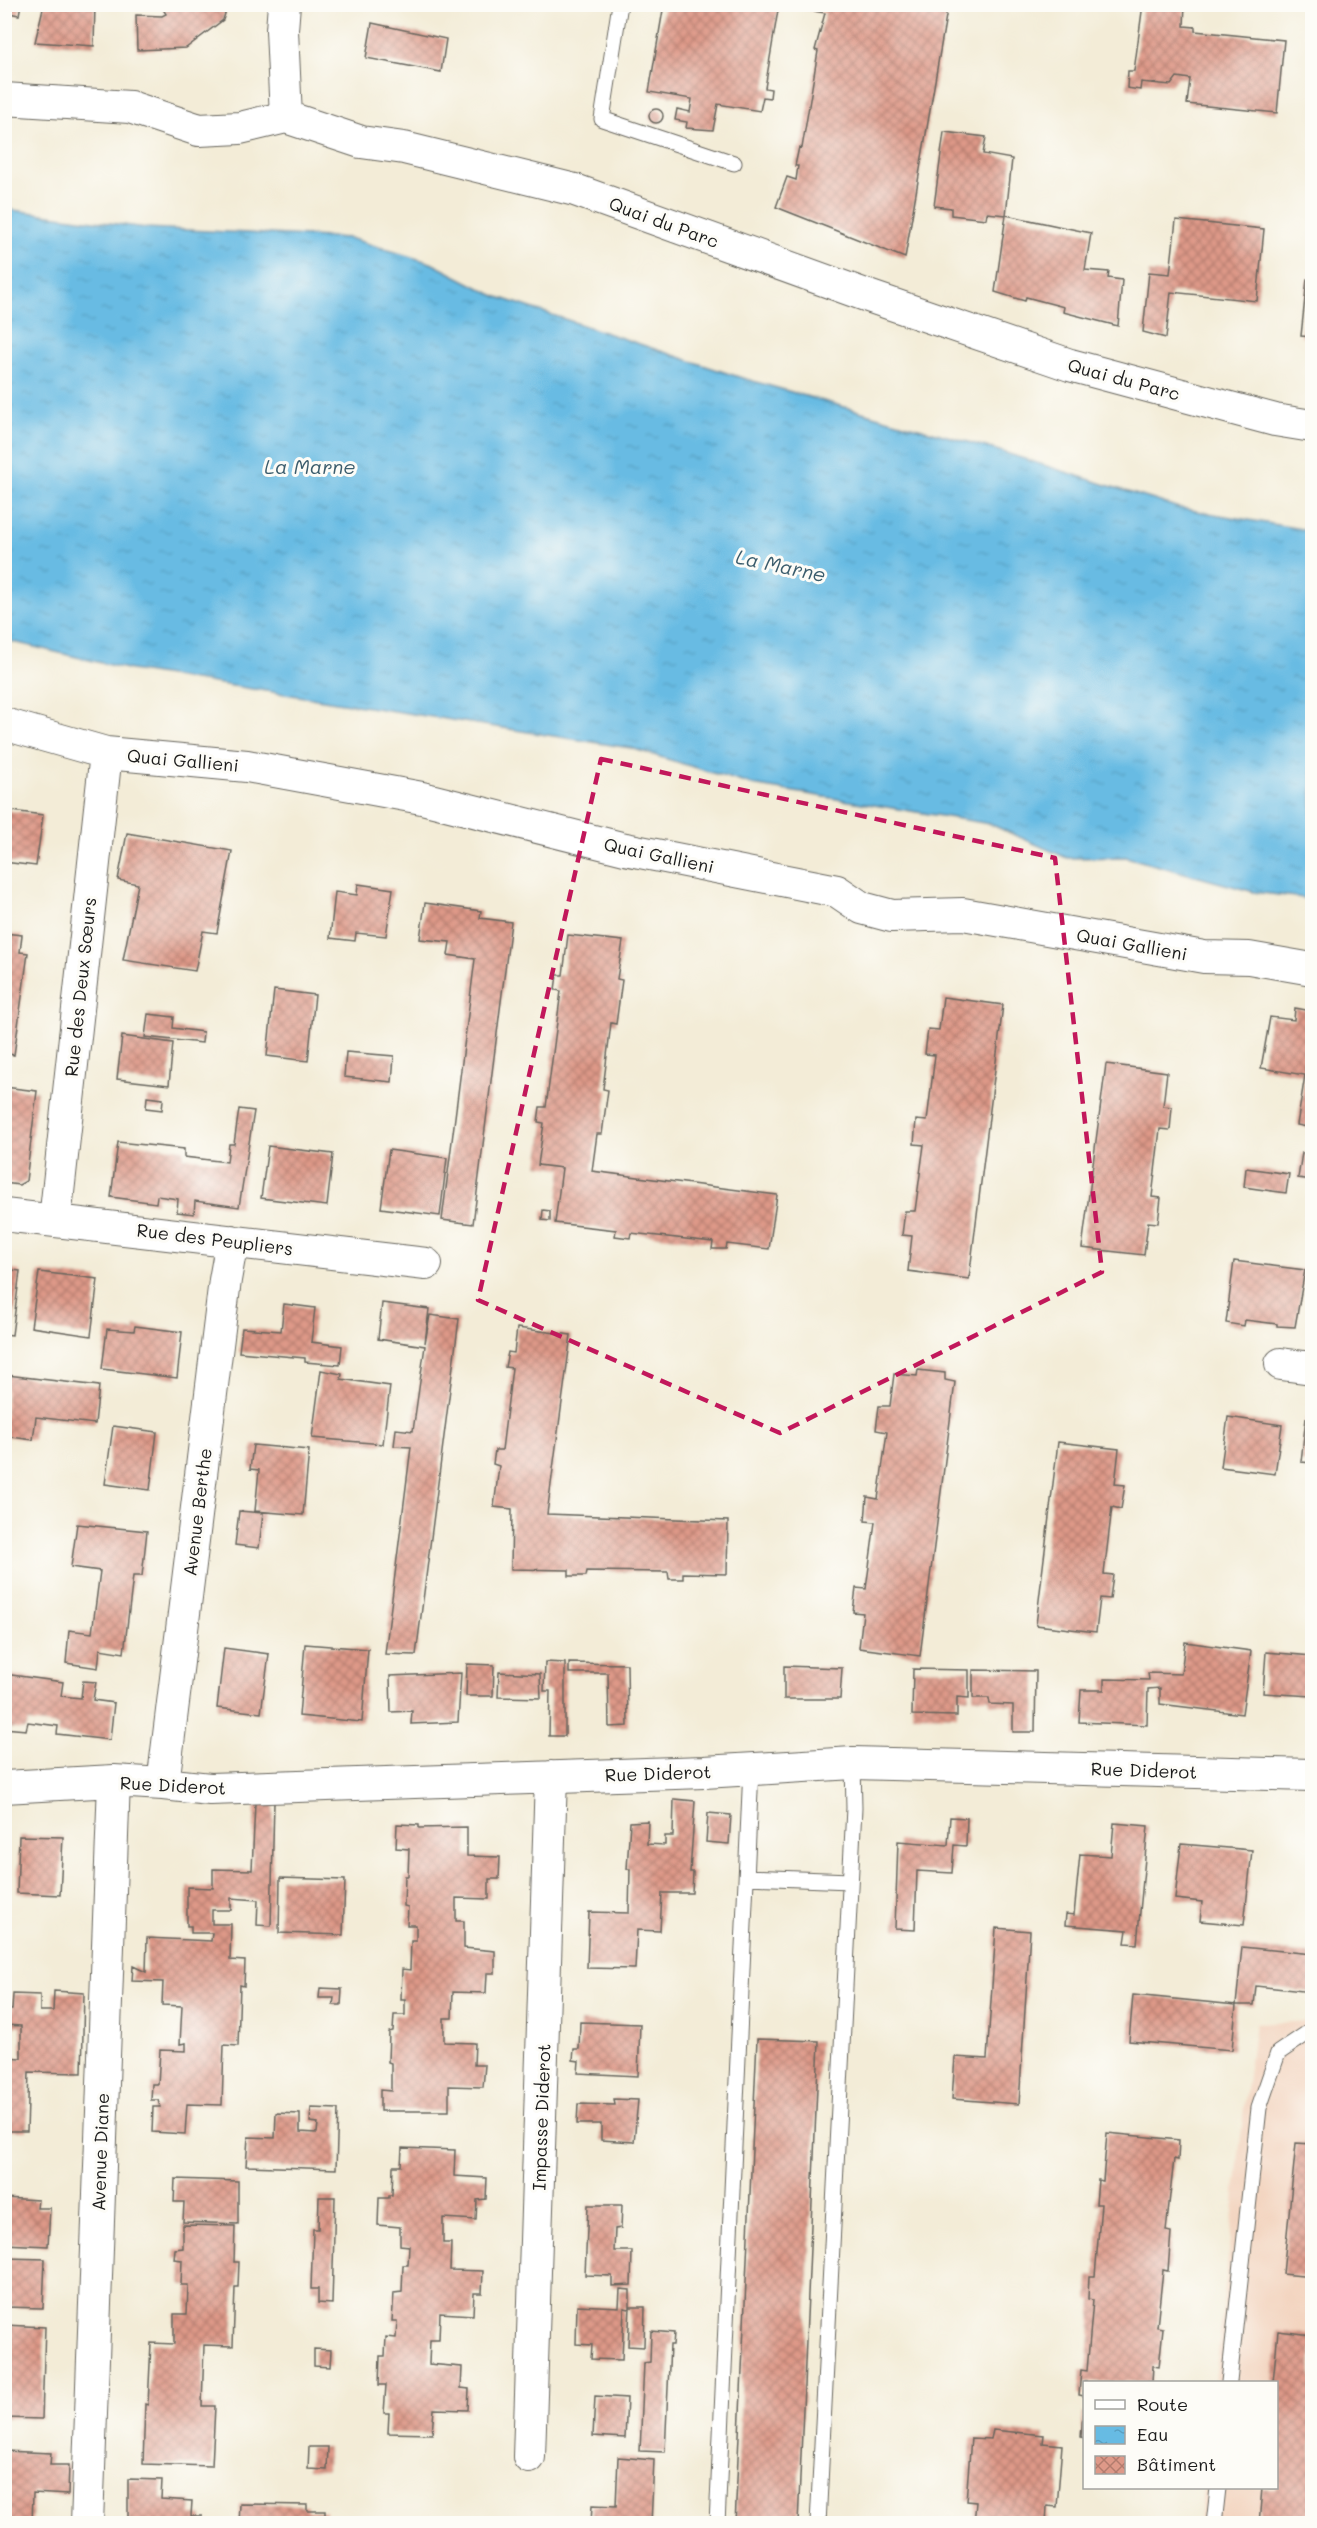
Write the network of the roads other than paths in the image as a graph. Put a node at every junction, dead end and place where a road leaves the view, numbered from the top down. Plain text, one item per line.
1 (284, 4) edge
2 (620, 4) edge
3 (4, 99) edge
4 (286, 117) junction
5 (734, 163) dead end
6 (1312, 426) edge
7 (4, 724) edge
8 (106, 753) junction
9 (1312, 969) edge
10 (4, 1215) edge
11 (55, 1221) junction
12 (232, 1241) junction
13 (426, 1264) dead end
14 (1281, 1364) dead end
15 (1312, 1368) edge
16 (853, 1764) junction
17 (752, 1769) junction
18 (1312, 1775) edge
19 (551, 1777) junction
20 (114, 1781) junction
21 (163, 1784) junction
22 (4, 1786) edge
23 (747, 1877) junction
24 (850, 1881) junction
25 (1312, 2030) edge
26 (1229, 2381) edge
27 (529, 2457) dead end
28 (1218, 2489) edge
29 (87, 2523) edge
30 (717, 2523) edge
31 (818, 2523) edge
32 (1214, 2523) edge

1 - 4 street
2 - 5 lane
3 - 4 street
4 - 6 street, Quai du Parc
7 - 8 street, Quai Gallieni
8 - 9 street, Quai Gallieni
8 - 11 street, Rue des Deux Sœurs
10 - 11 street, Rue des Peupliers
11 - 12 street, Rue des Peupliers
12 - 13 street, Rue des Peupliers
12 - 21 street, Avenue Berthe
14 - 15 street
16 - 17 street, Rue Diderot
16 - 18 street, Rue Diderot
16 - 24 lane
17 - 19 street, Rue Diderot
17 - 23 lane
19 - 21 street, Rue Diderot
19 - 27 street, Impasse Diderot
20 - 21 street, Rue Diderot
20 - 22 street, Rue Diderot
20 - 29 street, Avenue Diane
23 - 24 lane
23 - 30 lane
24 - 31 lane
25 - 26 lane
28 - 32 lane

